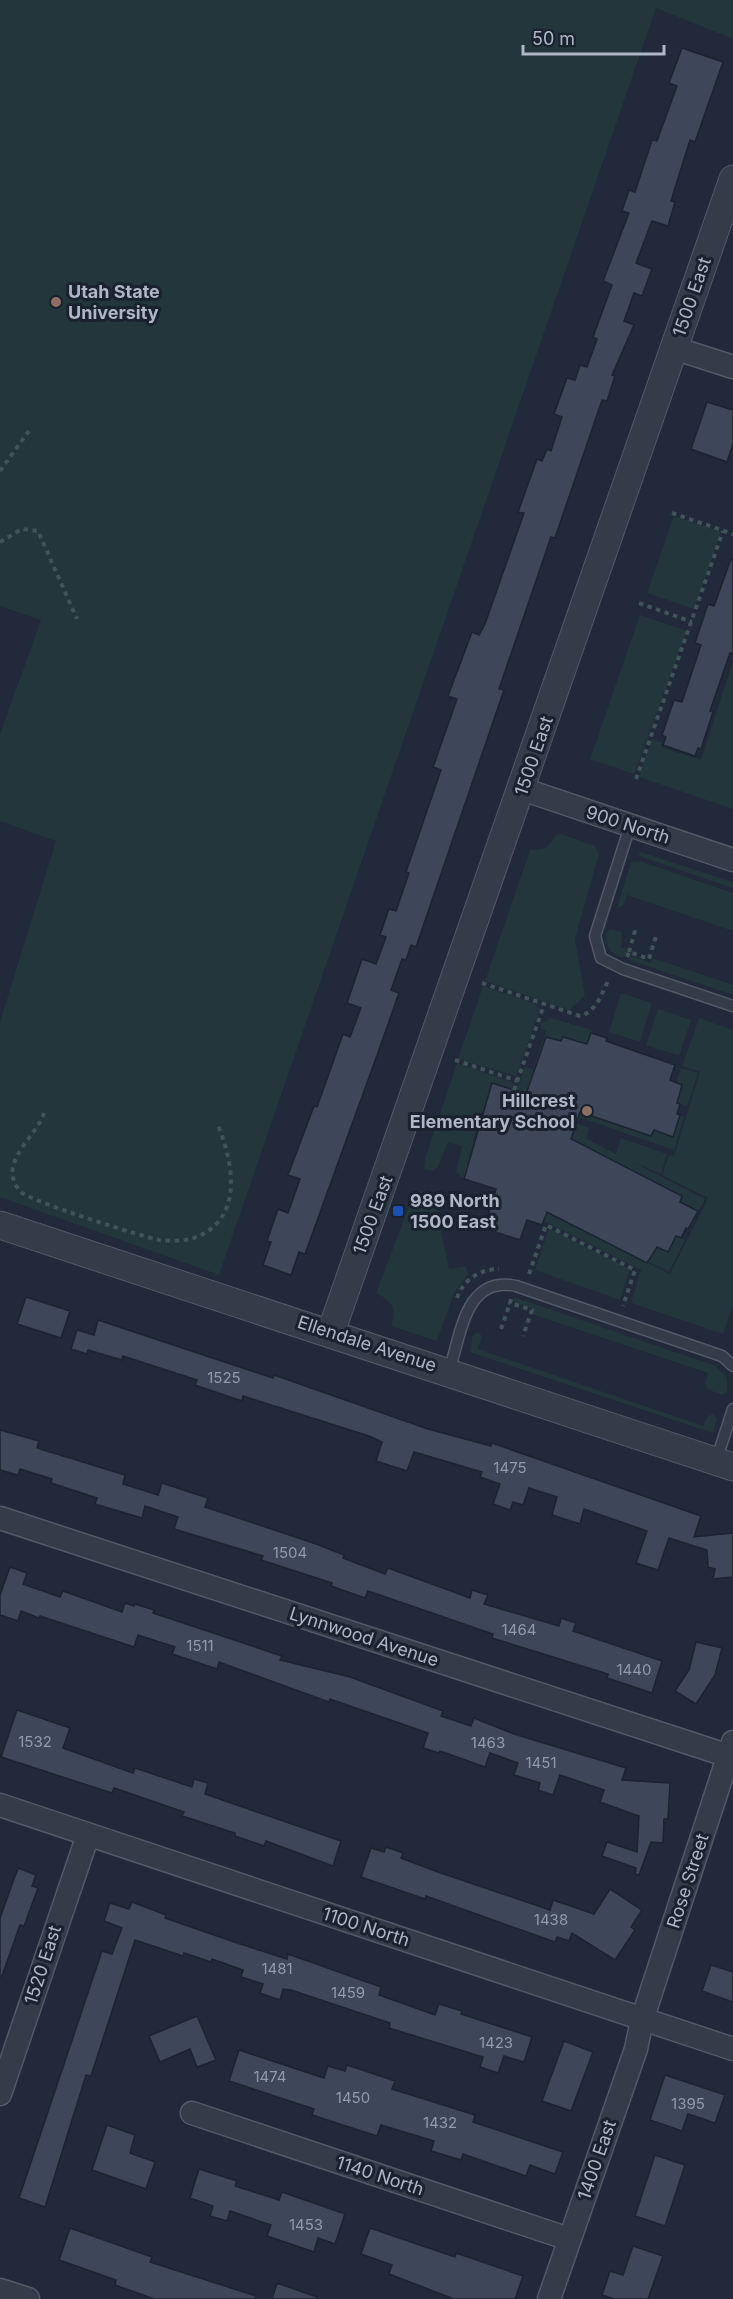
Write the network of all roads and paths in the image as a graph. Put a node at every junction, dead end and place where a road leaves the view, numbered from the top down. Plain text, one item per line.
1 (733, 179) edge
2 (674, 348) junction
3 (733, 367) edge
4 (31, 428) dead end
5 (0, 471) edge
6 (672, 513) dead end
7 (723, 531) junction
8 (733, 534) edge
9 (0, 542) edge
10 (639, 603) dead end
11 (77, 619) dead end
12 (692, 622) junction
13 (636, 779) dead end
14 (522, 789) junction
15 (630, 825) junction
16 (733, 860) edge
17 (636, 927) dead end
18 (657, 933) dead end
19 (629, 952) junction
20 (627, 958) dead end
21 (608, 981) dead end
22 (482, 983) dead end
23 (544, 1005) junction
24 (733, 1006) edge
25 (455, 1060) dead end
26 (518, 1081) junction
27 (514, 1090) dead end
28 (44, 1113) dead end
29 (217, 1123) dead end
30 (0, 1225) edge
31 (530, 1274) dead end
32 (623, 1306) dead end
33 (501, 1329) dead end
34 (331, 1332) junction
35 (523, 1336) dead end
36 (733, 1366) edge
37 (449, 1371) junction
38 (733, 1409) edge
39 (725, 1464) edge
40 (0, 1518) edge
41 (731, 1749) edge
42 (0, 1805) edge
43 (88, 1835) junction
44 (642, 2020) junction
45 (733, 2049) edge
46 (6, 2057) edge
47 (0, 2094) edge
48 (192, 2113) dead end
49 (569, 2239) junction
50 (0, 2290) edge
51 (28, 2299) edge
52 (549, 2299) edge

1 - 2 street, 1500 East
2 - 3 street
2 - 14 street, 1500 East
4 - 5 path
6 - 7 path
7 - 8 path
7 - 12 path
9 - 11 path
10 - 12 path
12 - 13 path
14 - 15 street, 900 North
14 - 34 street, 1500 East
15 - 16 street, 900 North
15 - 24 lane
17 - 19 path
18 - 19 path
19 - 20 path
21 - 23 path
22 - 23 path
23 - 26 path
25 - 26 path
26 - 27 path
28 - 29 path
30 - 34 street, Ellendale Avenue
31 - 32 path
33 - 35 path
34 - 37 street, Ellendale Avenue
36 - 37 lane
37 - 39 street, Ellendale Avenue
38 - 39 lane
40 - 41 street, Lynnwood Avenue
41 - 44 street, Rose Street
42 - 43 street, 1100 North
43 - 44 street, 1100 North
43 - 46 street, 1520 East
44 - 45 street, 1100 North
44 - 49 street, 1400 East
46 - 47 street, 1520 East
48 - 49 street, 1140 North
49 - 52 street, 1400 East
50 - 51 street

